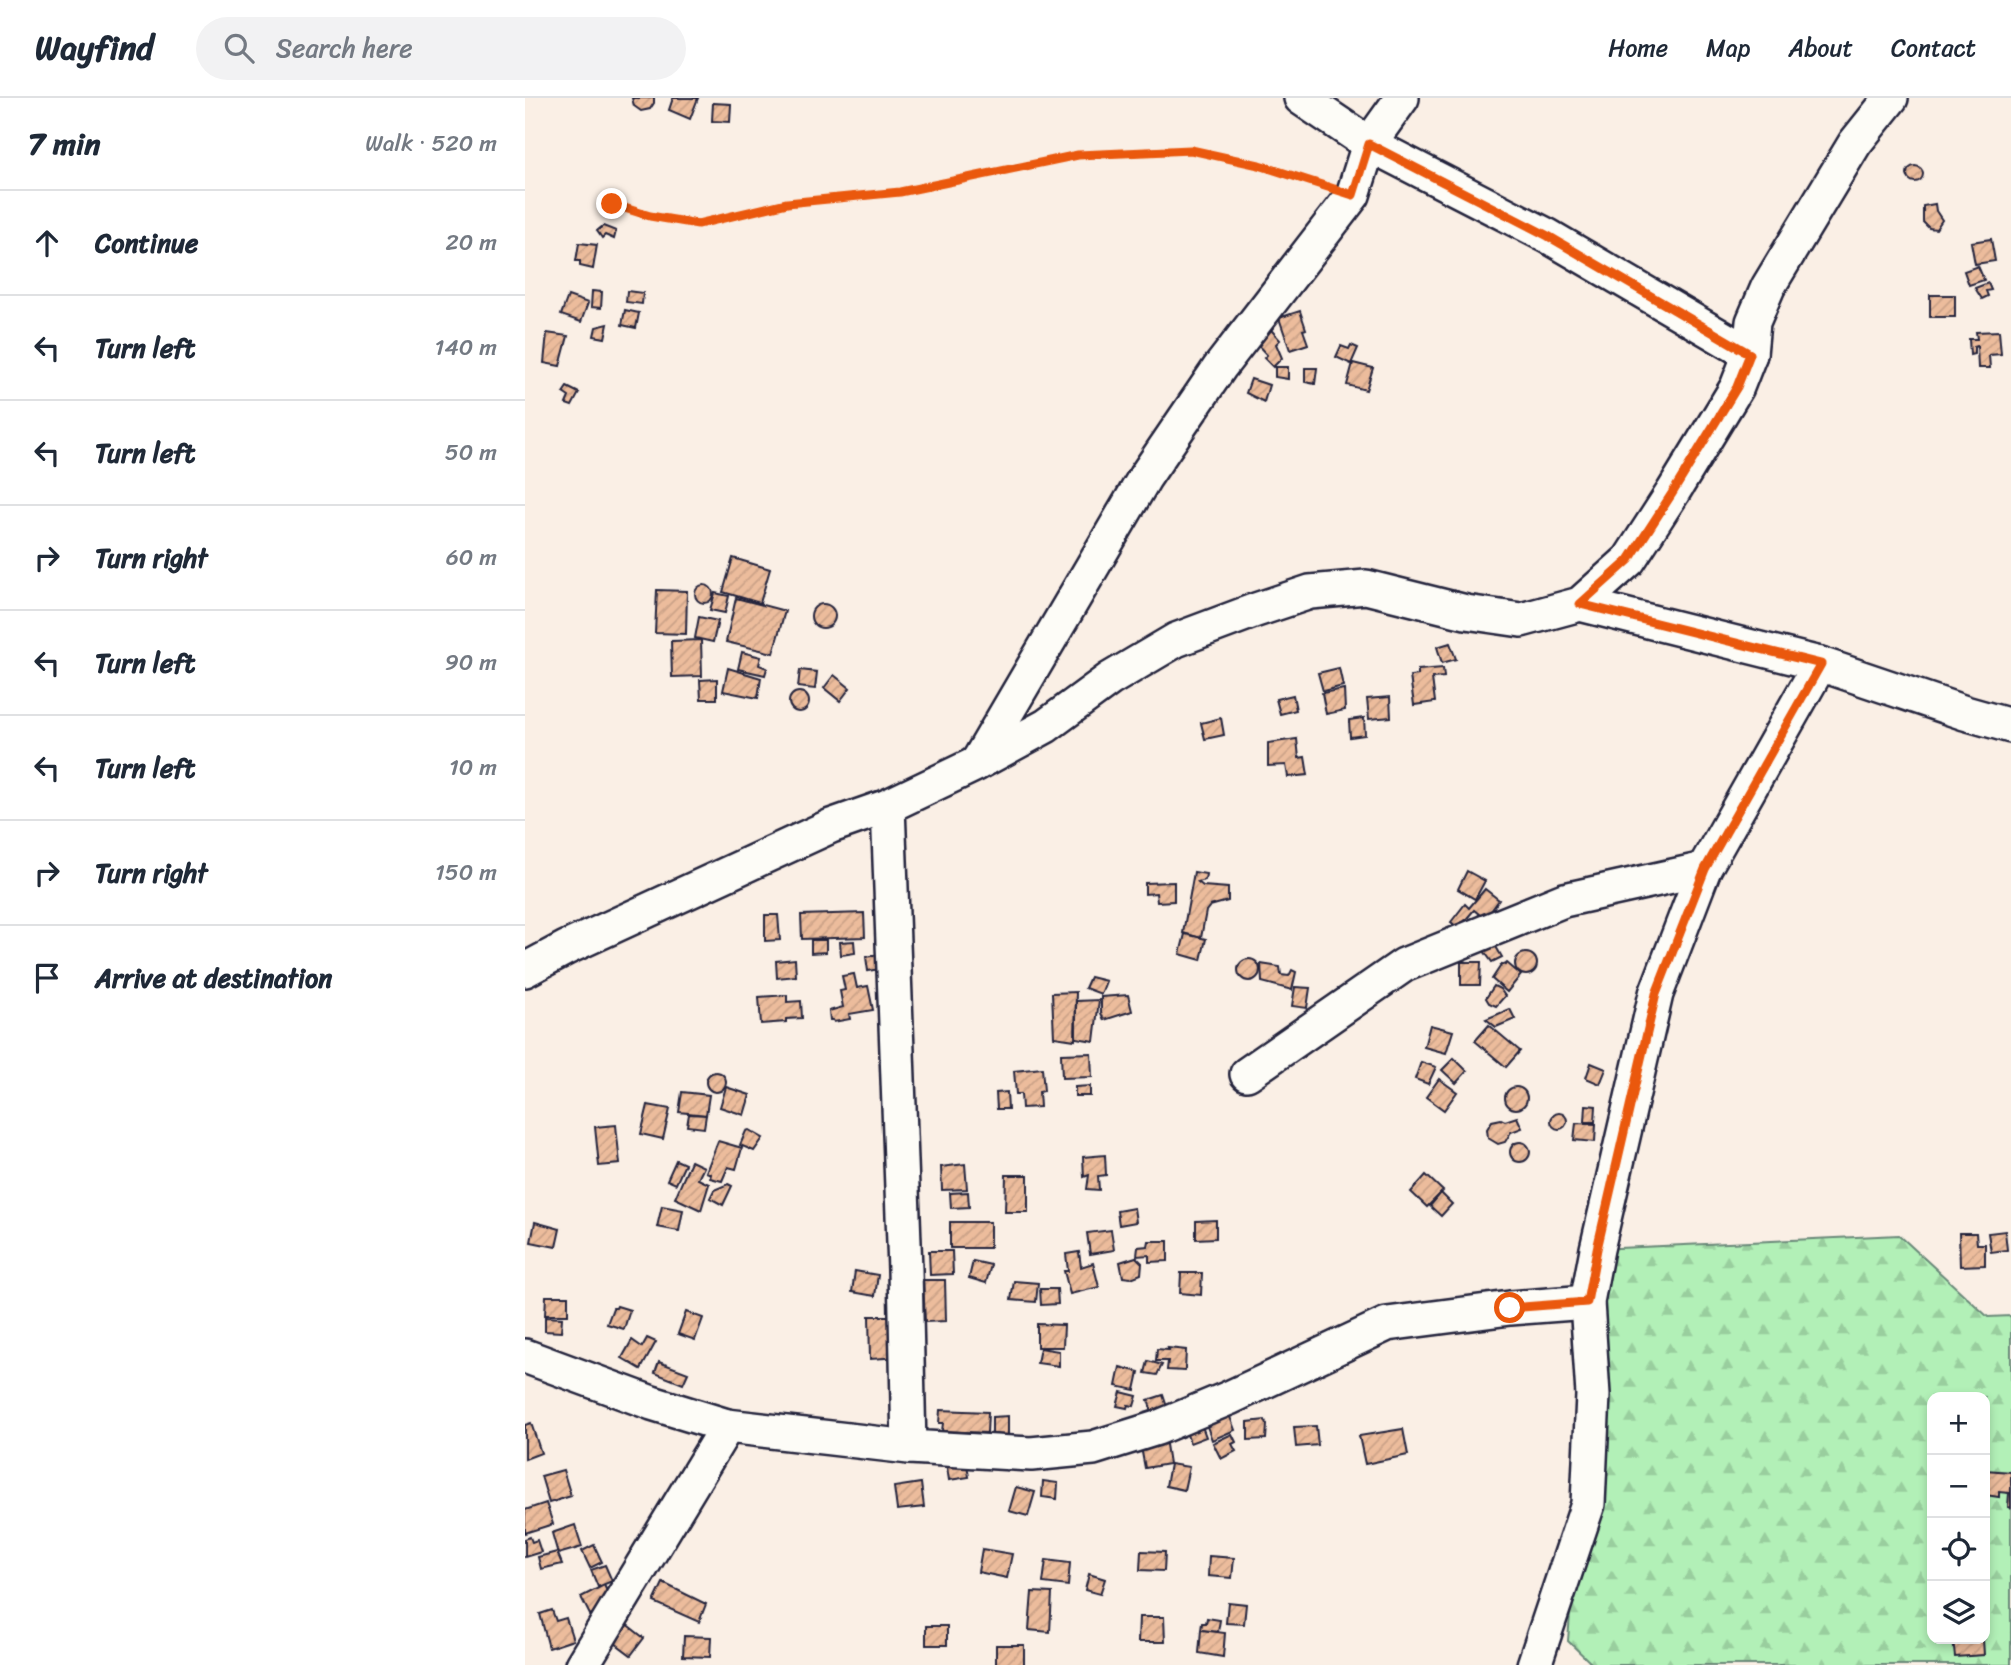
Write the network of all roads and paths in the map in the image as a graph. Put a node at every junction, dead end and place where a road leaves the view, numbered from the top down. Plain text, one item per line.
1 (1301, 98) edge
2 (1402, 98) edge
3 (1891, 98) edge
4 (1369, 144) junction
5 (1353, 195) junction
6 (612, 204) dead end
7 (1750, 354) junction
8 (1580, 604) junction
9 (1821, 664) junction
10 (2011, 726) edge
11 (977, 764) junction
12 (888, 806) junction
13 (1705, 869) junction
14 (525, 970) edge
15 (1247, 1074) dead end
16 (1587, 1302) junction
17 (525, 1356) edge
18 (727, 1426) junction
19 (908, 1447) junction
20 (582, 1665) edge
21 (1534, 1665) edge

1 - 4 street
2 - 4 street
3 - 7 street
4 - 5 street
4 - 7 street
5 - 6 path
5 - 11 street
7 - 8 street
8 - 9 street
8 - 11 street
9 - 10 street
9 - 13 street
11 - 12 street
12 - 14 street
12 - 19 street
13 - 15 street
13 - 16 street
16 - 19 street
16 - 21 street
17 - 18 street
18 - 19 street
18 - 20 street

